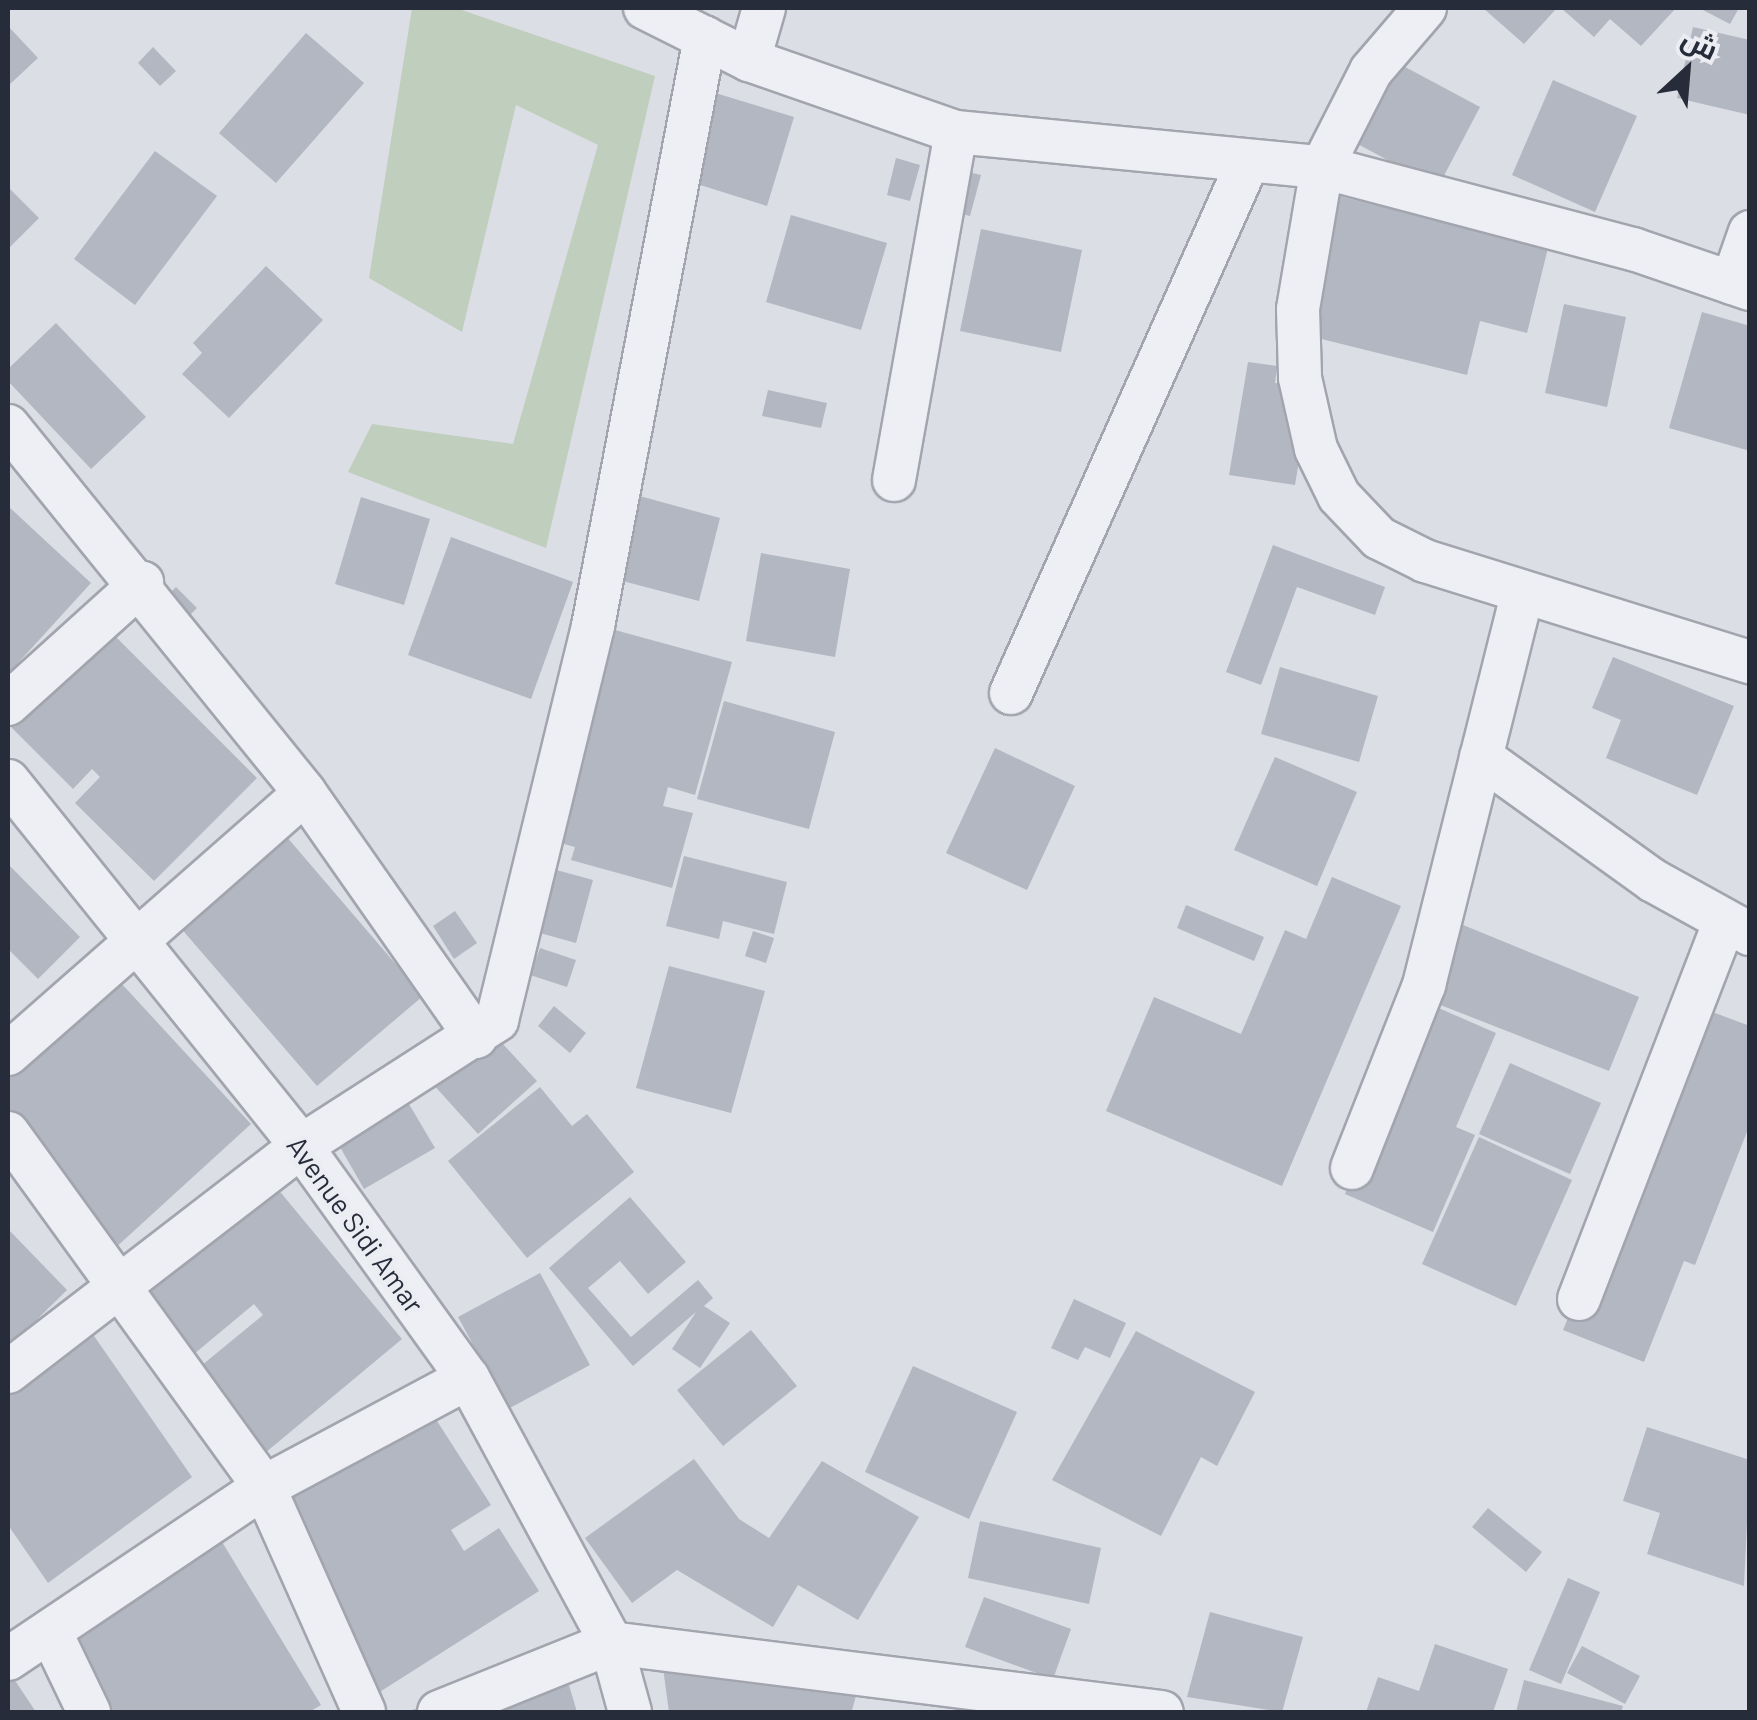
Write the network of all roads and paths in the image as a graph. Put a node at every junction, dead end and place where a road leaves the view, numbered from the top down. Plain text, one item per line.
1 (645, 8) edge
2 (764, 8) edge
3 (1424, 8) edge
4 (705, 38) junction
5 (750, 60) junction
6 (956, 132) junction
7 (1247, 164) junction
8 (1322, 167) junction
9 (1750, 232) edge
10 (1741, 286) edge
11 (8, 426) edge
12 (894, 480) dead end
13 (142, 583) junction
14 (1522, 594) junction
15 (1750, 662) edge
16 (1011, 693) dead end
17 (8, 704) edge
18 (1480, 757) junction
19 (8, 781) edge
20 (305, 793) junction
21 (1737, 928) edge
22 (136, 948) junction
23 (476, 1037) junction
24 (8, 1054) edge
25 (8, 1133) edge
26 (301, 1146) junction
27 (1352, 1168) dead end
28 (122, 1285) junction
29 (1578, 1299) dead end
30 (8, 1372) edge
31 (468, 1378) junction
32 (264, 1487) junction
33 (51, 1632) junction
34 (611, 1643) junction
35 (8, 1659) edge
36 (88, 1712) edge
37 (364, 1712) edge
38 (439, 1712) edge
39 (630, 1712) edge
40 (1162, 1712) edge

1 - 4 street
2 - 5 street
3 - 8 street
4 - 5 street
4 - 23 street
5 - 6 street
6 - 7 street
6 - 12 street
7 - 8 street
7 - 16 street
8 - 10 street
8 - 14 street
9 - 10 street
11 - 13 street
13 - 17 street
13 - 20 street
14 - 15 street
14 - 18 street
18 - 21 street
18 - 27 street
19 - 22 street, Avenue Sidi Amar
20 - 22 street
20 - 23 street
21 - 29 street
22 - 24 street
22 - 26 street, Avenue Sidi Amar
23 - 26 street
25 - 28 street
26 - 28 street
26 - 31 street, Avenue Sidi Amar
28 - 30 street
28 - 32 street
31 - 32 street
31 - 34 street, Avenue Sidi Amar
32 - 33 street
32 - 37 street
33 - 35 street
33 - 36 street
34 - 38 street
34 - 39 street, Avenue Sidi Amar
34 - 40 street

